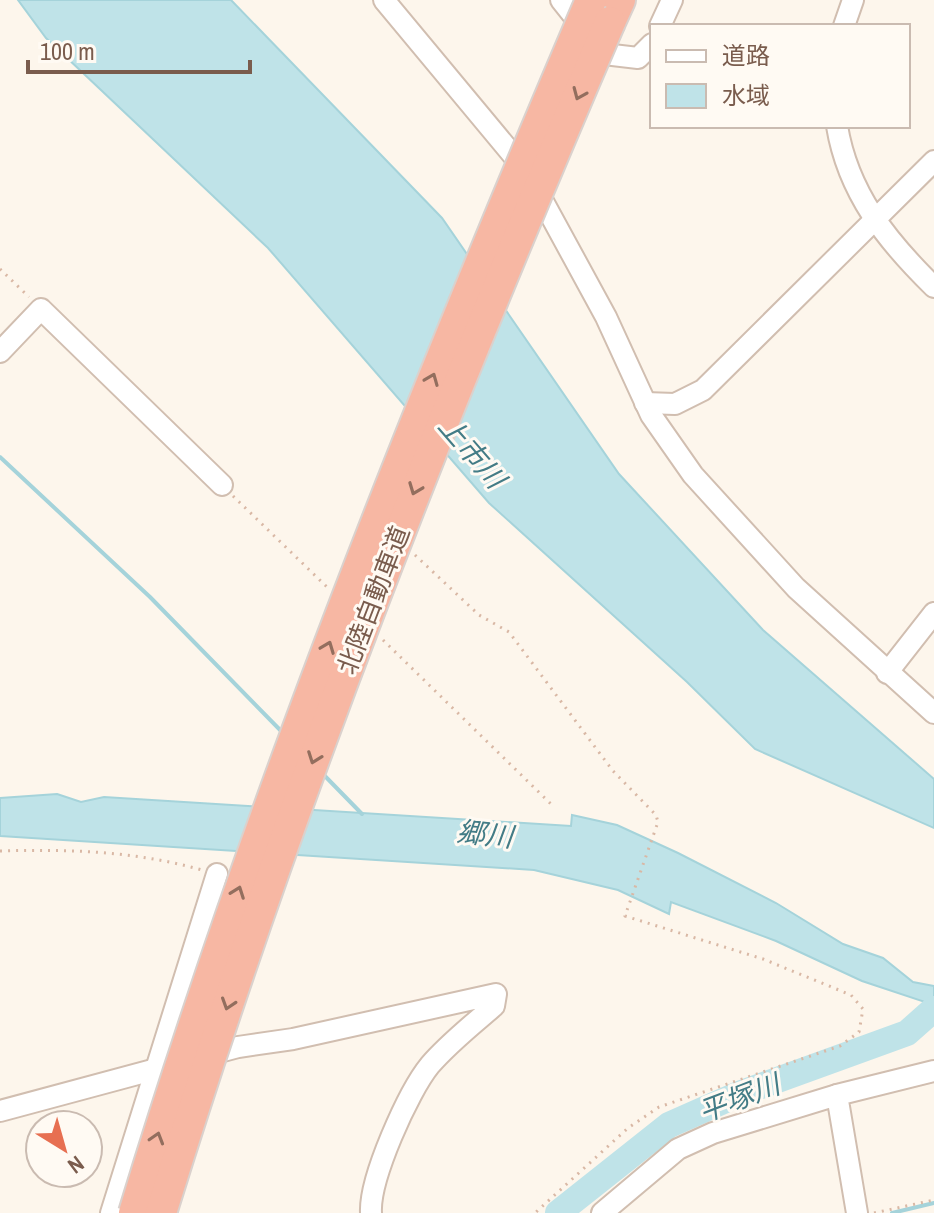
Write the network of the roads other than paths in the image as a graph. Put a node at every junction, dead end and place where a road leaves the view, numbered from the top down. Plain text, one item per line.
1 (384, 0) edge
2 (561, 0) edge
3 (672, 0) edge
4 (853, 0) edge
5 (607, 7) edge
6 (661, 24) edge
7 (845, 24) edge
8 (650, 46) edge
9 (838, 128) edge
10 (934, 161) edge
11 (875, 223) junction
12 (934, 287) edge
13 (0, 352) edge
14 (645, 403) junction
15 (222, 485) road end
16 (934, 613) edge
17 (887, 673) junction
18 (934, 713) edge
19 (217, 874) road end
20 (156, 1068) junction
21 (934, 1071) edge
22 (837, 1095) junction
23 (0, 1111) edge
24 (111, 1213) edge
25 (134, 1213) edge
26 (161, 1213) edge
27 (371, 1213) edge
28 (602, 1213) edge
29 (857, 1213) edge

1 - 14 street
2 - 8 street
3 - 6 street
4 - 7 street
25 -> 5 highway, 北陸自動車道, bridge
5 -> 26 highway, 北陸自動車道, bridge
9 - 11 street
10 - 11 street
11 - 12 street
11 - 14 street
13 - 15 street
14 - 17 street
16 - 17 street
17 - 18 street
19 - 20 street
20 - 23 street
20 - 24 street
20 - 27 street
21 - 22 street
22 - 28 street
22 - 29 street

